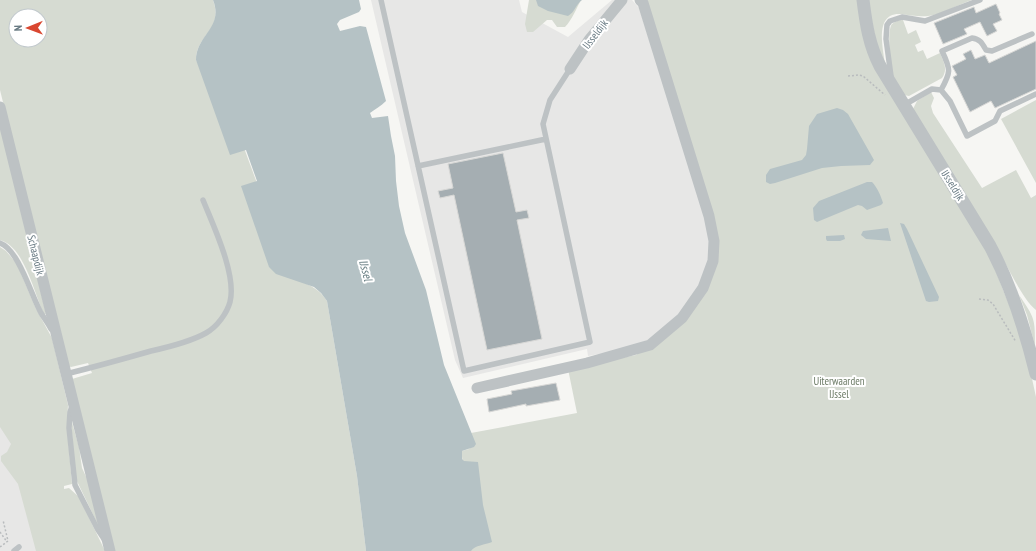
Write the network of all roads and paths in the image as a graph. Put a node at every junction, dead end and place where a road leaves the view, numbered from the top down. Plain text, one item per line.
1 (380, 0) edge
2 (622, 0) edge
3 (640, 0) edge
4 (863, 0) edge
5 (980, 0) edge
6 (1032, 34) dead end
7 (570, 69) joint
8 (848, 76) dead end
9 (892, 87) junction
10 (941, 90) junction
11 (1036, 94) edge
12 (903, 106) junction
13 (0, 107) edge
14 (546, 139) junction
15 (418, 166) junction
16 (203, 200) dead end
17 (0, 243) edge
18 (979, 299) dead end
19 (56, 336) junction
20 (1018, 347) dead end
21 (65, 374) junction
22 (1036, 374) edge
23 (477, 388) dead end
24 (73, 403) junction
25 (3, 520) dead end
26 (0, 532) edge
27 (7, 542) junction
28 (0, 547) edge
29 (19, 547) dead end
30 (109, 547) edge
31 (14, 551) edge

1 - 15 lane
2 - 7 street, IJsseldijk
3 - 23 street
4 - 9 street, IJsseldijk
5 - 9 lane
6 - 10 lane
7 - 14 lane
8 - 12 path
9 - 12 street, IJsseldijk
10 - 11 lane
10 - 12 lane
12 - 22 street, IJsseldijk
13 - 19 street, Schaapdijk
14 - 15 lane
14 - 15 lane
16 - 21 lane
17 - 19 lane
18 - 20 path
19 - 21 street, Schaapdijk
21 - 24 street, Schaapdijk
24 - 30 street, Schaapdijk
24 - 30 lane, Schaapdijk
25 - 27 path
26 - 27 path
27 - 28 path
29 - 31 lane

